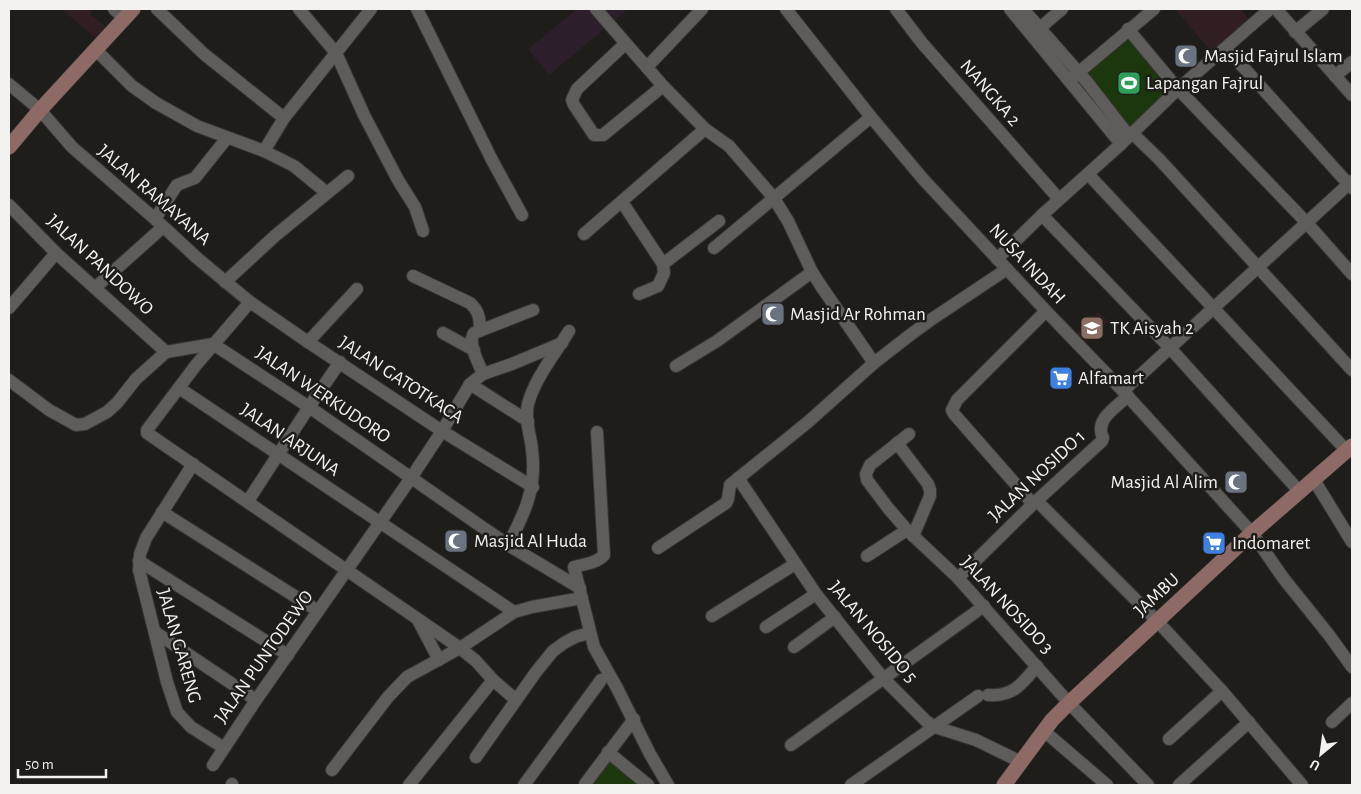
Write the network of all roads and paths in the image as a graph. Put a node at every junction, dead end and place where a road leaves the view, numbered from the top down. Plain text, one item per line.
1 (157, 9) edge
2 (299, 9) edge
3 (371, 9) edge
4 (417, 9) edge
5 (596, 9) edge
6 (702, 9) edge
7 (786, 9) edge
8 (896, 9) edge
9 (1010, 9) edge
10 (1023, 9) edge
11 (1062, 9) edge
12 (1154, 9) edge
13 (1270, 9) edge
14 (1276, 9) edge
15 (1324, 9) edge
16 (123, 12) edge
17 (1040, 28) junction
18 (1128, 29) junction
19 (1295, 32) junction
20 (625, 44) junction
21 (1226, 48) junction
22 (95, 49) junction
23 (336, 53) junction
24 (1352, 62) edge
25 (646, 67) junction
26 (1078, 72) junction
27 (1335, 76) junction
28 (1068, 81) junction
29 (9, 84) edge
30 (663, 86) junction
31 (1178, 89) junction
32 (1352, 96) edge
33 (40, 110) junction
34 (871, 117) junction
35 (284, 118) junction
36 (705, 129) junction
37 (227, 138) junction
38 (1127, 138) junction
39 (9, 147) edge
40 (264, 151) junction
41 (1088, 174) junction
42 (348, 176) dead end
43 (1351, 184) edge
44 (326, 193) junction
45 (773, 198) junction
46 (1059, 199) junction
47 (622, 202) junction
48 (9, 205) edge
49 (522, 215) dead end
50 (1042, 215) junction
51 (719, 221) dead end
52 (1306, 222) junction
53 (159, 223) junction
54 (423, 231) dead end
55 (584, 234) dead end
56 (714, 248) dead end
57 (56, 253) junction
58 (997, 259) junction
59 (663, 264) junction
60 (1258, 267) junction
61 (1007, 269) junction
62 (812, 272) junction
63 (1352, 274) edge
64 (414, 276) dead end
65 (224, 282) junction
66 (96, 287) junction
67 (357, 289) dead end
68 (639, 294) dead end
69 (250, 302) junction
70 (9, 308) edge
71 (1214, 308) junction
72 (533, 310) dead end
73 (1046, 311) junction
74 (480, 331) junction
75 (569, 331) dead end
76 (443, 332) dead end
77 (308, 342) junction
78 (562, 342) junction
79 (213, 344) junction
80 (1170, 348) junction
81 (474, 350) junction
82 (166, 352) junction
83 (340, 362) junction
84 (874, 363) junction
85 (676, 366) dead end
86 (1352, 370) edge
87 (483, 374) junction
88 (9, 380) edge
89 (470, 384) junction
90 (179, 388) junction
91 (1126, 393) junction
92 (309, 407) junction
93 (528, 421) junction
94 (442, 431) junction
95 (597, 432) dead end
96 (909, 434) dead end
97 (897, 443) junction
98 (1350, 449) edge
99 (278, 454) junction
100 (193, 464) junction
101 (411, 478) junction
102 (738, 478) junction
103 (1314, 480) junction
104 (532, 487) junction
105 (1300, 492) junction
106 (248, 501) junction
107 (1035, 503) junction
108 (162, 512) junction
109 (380, 524) junction
110 (910, 533) junction
111 (1252, 534) junction
112 (1352, 542) edge
113 (508, 545) junction
114 (658, 548) dead end
115 (867, 556) dead end
116 (139, 561) junction
117 (795, 564) junction
118 (574, 567) junction
119 (347, 570) junction
120 (550, 570) junction
121 (958, 578) junction
122 (581, 593) junction
123 (816, 594) junction
124 (984, 606) junction
125 (318, 611) junction
126 (514, 612) junction
127 (712, 616) dead end
128 (835, 618) junction
129 (418, 620) junction
130 (1158, 622) junction
131 (766, 627) dead end
132 (155, 632) junction
133 (590, 633) junction
134 (794, 646) dead end
135 (460, 648) junction
136 (288, 655) junction
137 (439, 660) junction
138 (1037, 666) junction
139 (1352, 666) edge
140 (883, 678) junction
141 (493, 680) junction
142 (601, 680) dead end
143 (1222, 691) junction
144 (256, 700) junction
145 (516, 700) junction
146 (1069, 703) junction
147 (1352, 703) edge
148 (634, 719) junction
149 (1249, 722) junction
150 (1332, 722) dead end
151 (935, 727) junction
152 (1044, 731) junction
153 (1169, 739) dead end
154 (791, 745) dead end
155 (224, 748) junction
156 (608, 752) junction
157 (476, 757) dead end
158 (1021, 762) junction
159 (213, 765) dead end
160 (332, 770) dead end
161 (585, 784) edge
162 (409, 785) edge
163 (524, 785) edge
164 (648, 785) edge
165 (668, 785) edge
166 (851, 785) edge
167 (1004, 785) edge
168 (1108, 785) edge
169 (1148, 785) edge
170 (1180, 785) edge
171 (1302, 785) edge

1 - 35 street
2 - 23 street
3 - 23 street
4 - 49 street
5 - 20 street
6 - 25 street
7 - 34 street, NUSA INDAH
8 - 46 street, NANGKA 2
9 - 28 street
10 - 17 street
11 - 17 street
12 - 18 street
13 - 21 street
14 - 19 street
15 - 19 street
16 - 22 street
17 - 26 street
18 - 26 street
18 - 31 street
19 - 27 street
20 - 25 street
20 - 30 street
21 - 31 street
21 - 43 street
22 - 33 street
22 - 37 street
23 - 35 street
23 - 54 street
24 - 27 street
25 - 30 street
26 - 28 street
26 - 38 street
27 - 32 street
28 - 38 street
29 - 33 street, JALAN RAMAYANA
30 - 36 street
31 - 38 street
31 - 52 street
33 - 39 street
33 - 53 street, JALAN RAMAYANA
34 - 45 street
34 - 58 street, NUSA INDAH
35 - 40 street
36 - 45 street
36 - 47 street
37 - 40 street
37 - 53 street
38 - 41 street
38 - 60 street
40 - 44 street
41 - 46 street
41 - 71 street
42 - 44 street
43 - 52 street, JALAN NOSIDO 1
44 - 65 street
45 - 56 street
45 - 62 street
46 - 50 street
47 - 55 street
47 - 59 street
48 - 57 street, JALAN PANDOWO
50 - 58 street
50 - 80 street
51 - 59 street
52 - 60 street, JALAN NOSIDO 1
52 - 63 street
53 - 65 street, JALAN RAMAYANA
53 - 66 street
57 - 66 street, JALAN PANDOWO
57 - 70 street
58 - 61 street, NUSA INDAH
59 - 68 street
60 - 71 street, JALAN NOSIDO 1
60 - 86 street
61 - 73 street, NUSA INDAH
61 - 84 street
62 - 84 street
62 - 85 street
64 - 74 street
65 - 69 street, JALAN RAMAYANA
66 - 82 street, JALAN PANDOWO
67 - 77 street
69 - 77 street, JALAN GATOTKACA
69 - 79 street
71 - 80 street, JALAN NOSIDO 1
71 - 98 street
72 - 74 street
73 - 91 street, NUSA INDAH
73 - 107 street
74 - 81 street
75 - 78 street
76 - 81 street
77 - 83 street, JALAN GATOTKACA
78 - 87 street
78 - 93 street
79 - 82 street
79 - 90 street
79 - 92 street, JALAN WERKUDORO
80 - 91 street, JALAN NOSIDO 1
80 - 105 street
81 - 87 street
82 - 88 street
83 - 92 street
83 - 94 street, JALAN GATOTKACA
84 - 102 street
87 - 89 street
89 - 93 street
89 - 94 street, JALAN PUNTODEWO
90 - 99 street, JALAN ARJUNA
90 - 100 street
91 - 107 street, JALAN NOSIDO 1
91 - 111 street, NUSA INDAH
92 - 99 street
92 - 101 street, JALAN WERKUDORO
93 - 104 street
94 - 101 street, JALAN PUNTODEWO
94 - 104 street, JALAN GATOTKACA
95 - 118 street
96 - 97 street
97 - 110 street
97 - 110 street, JALAN NOSIDO 3
98 - 103 street, JAMBU
99 - 106 street
99 - 109 street, JALAN ARJUNA
100 - 106 street
100 - 108 street
101 - 109 street, JALAN PUNTODEWO
101 - 113 street, JALAN WERKUDORO
102 - 114 street
102 - 117 street, JALAN NOSIDO 5
103 - 105 street, JAMBU
103 - 112 street
104 - 113 street
105 - 111 street, JAMBU
106 - 119 street
107 - 121 street, JALAN NOSIDO 1
107 - 130 street
108 - 116 street
108 - 125 street
109 - 119 street, JALAN PUNTODEWO
109 - 126 street, JALAN ARJUNA
110 - 115 street
110 - 121 street, JALAN NOSIDO 3
111 - 130 street, JAMBU
111 - 139 street, NUSA INDAH
113 - 120 street, JALAN WERKUDORO
116 - 132 street, JALAN GARENG
116 - 136 street
117 - 123 street, JALAN NOSIDO 5
117 - 127 street
118 - 120 street
118 - 122 street
119 - 125 street, JALAN PUNTODEWO
119 - 129 street
120 - 122 street, JALAN WERKUDORO
121 - 124 street, JALAN NOSIDO 3
122 - 126 street
122 - 133 street
123 - 128 street, JALAN NOSIDO 5
123 - 131 street
124 - 138 street, JALAN NOSIDO 3
124 - 140 street
125 - 136 street, JALAN PUNTODEWO
126 - 135 street
128 - 134 street
128 - 140 street, JALAN NOSIDO 5
129 - 135 street
129 - 137 street
130 - 143 street
130 - 146 street, JAMBU
132 - 144 street
132 - 155 street, JALAN GARENG
133 - 145 street
133 - 148 street
135 - 137 street
135 - 141 street
136 - 144 street, JALAN PUNTODEWO
137 - 160 street
138 - 146 street, JALAN NOSIDO 3
138 - 151 street
140 - 151 street, JALAN NOSIDO 5
140 - 154 street
141 - 145 street
141 - 162 street
142 - 163 street
143 - 149 street
143 - 153 street
144 - 155 street, JALAN PUNTODEWO
145 - 157 street
146 - 152 street, JAMBU
146 - 169 street, JALAN NOSIDO 3
147 - 150 street
148 - 156 street
148 - 165 street
149 - 170 street
149 - 171 street
151 - 158 street, JALAN NOSIDO 5
151 - 166 street
152 - 158 street, JAMBU
152 - 168 street
155 - 159 street, JALAN PUNTODEWO
156 - 161 street
156 - 164 street
158 - 167 street, JAMBU

